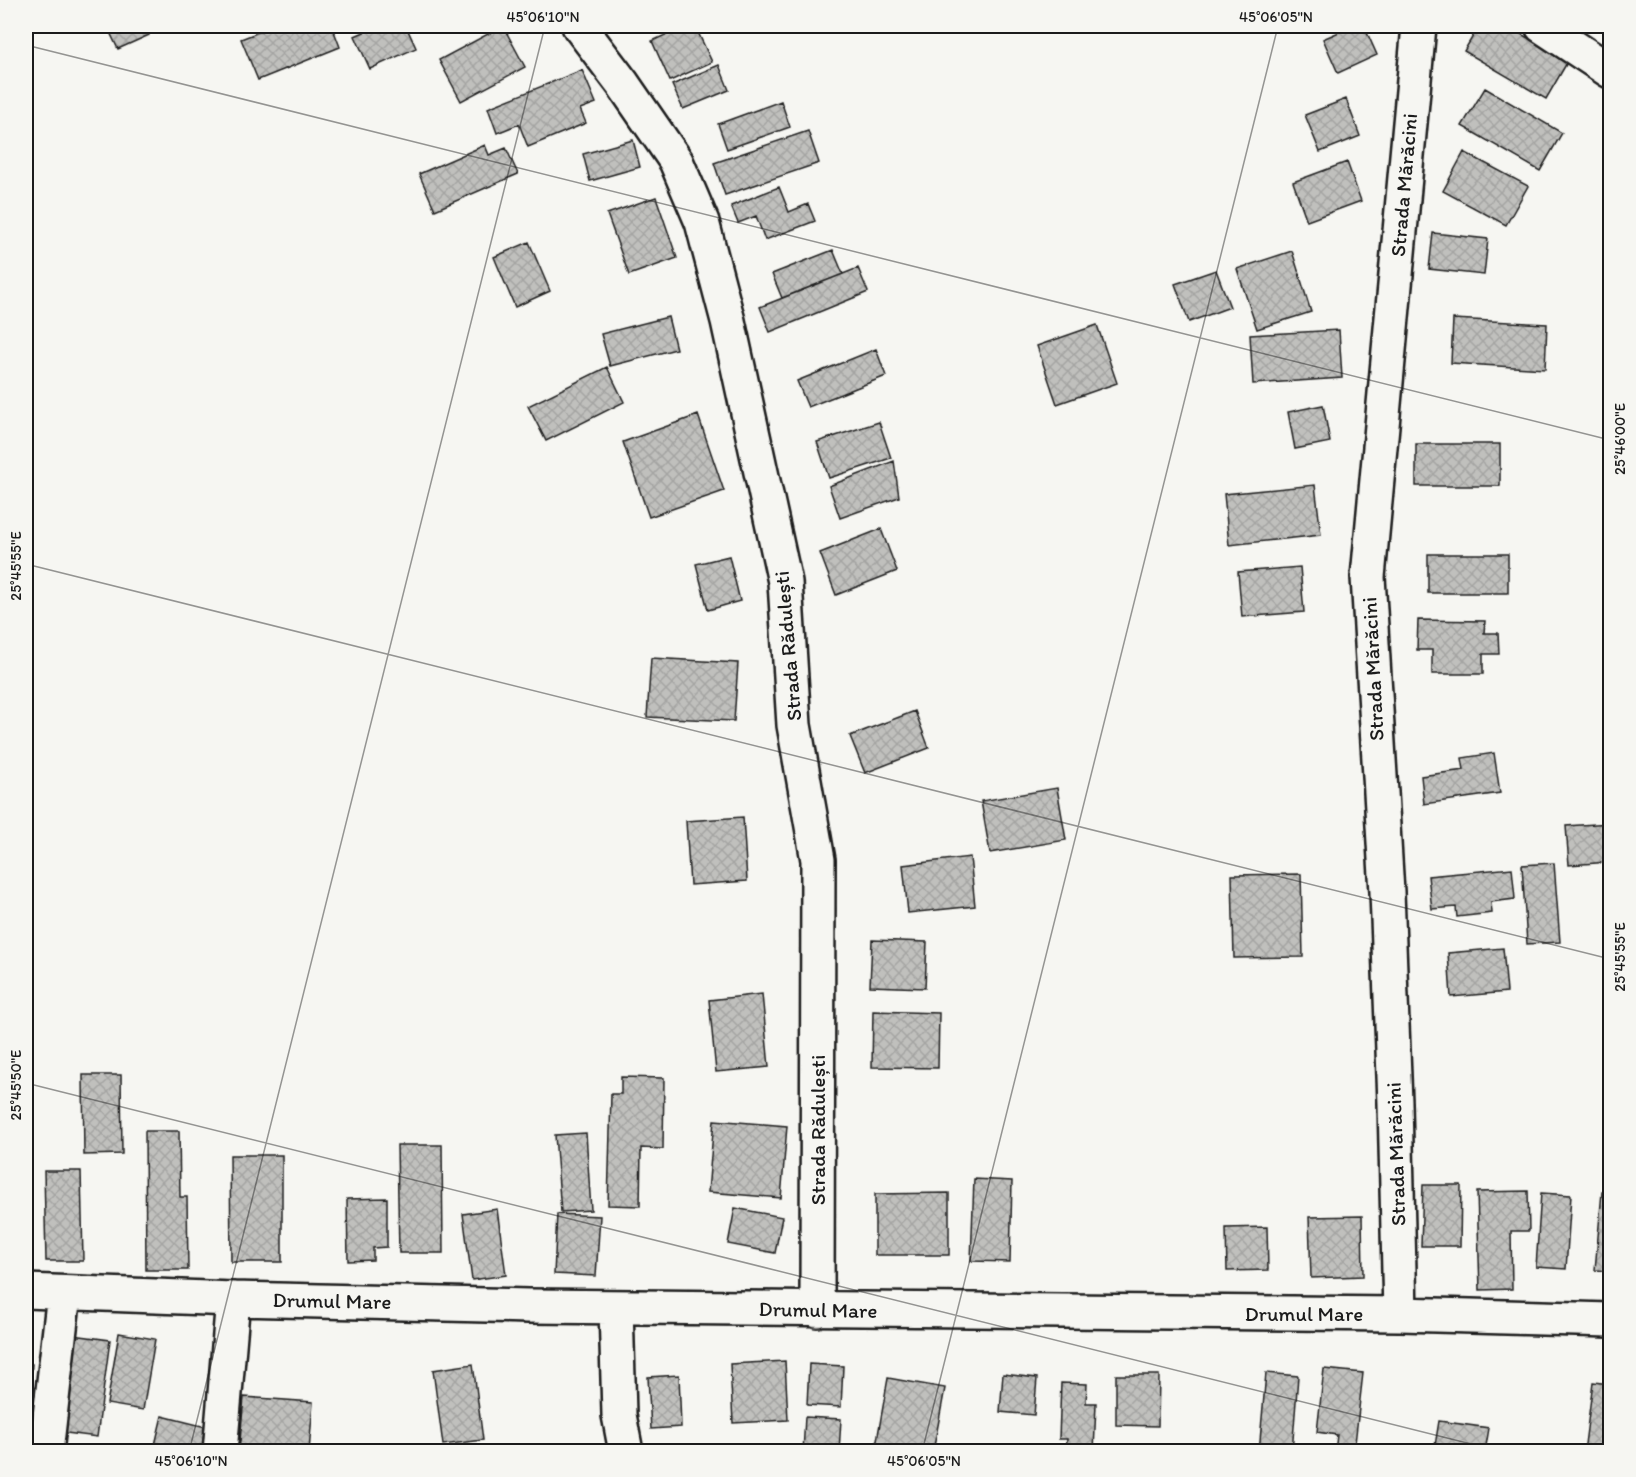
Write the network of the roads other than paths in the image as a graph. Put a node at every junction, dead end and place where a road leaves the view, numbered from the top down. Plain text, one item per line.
1 (579, 26) edge
2 (1419, 26) edge
3 (1542, 26) edge
4 (1611, 71) edge
5 (26, 1292) edge
6 (64, 1293) junction
7 (233, 1299) junction
8 (616, 1307) junction
9 (817, 1310) junction
10 (1400, 1314) junction
11 (1611, 1320) edge
12 (46, 1452) edge
13 (220, 1452) edge
14 (626, 1452) edge

1 - 9 street, Strada Rădulești
2 - 10 street, Strada Mărăcini
3 - 4 street
5 - 6 street, Drumul Mare
6 - 7 street, Drumul Mare
6 - 12 street
7 - 8 street, Drumul Mare
7 - 13 street
8 - 9 street, Drumul Mare
8 - 14 street
9 - 10 street, Drumul Mare
10 - 11 street, Drumul Mare

